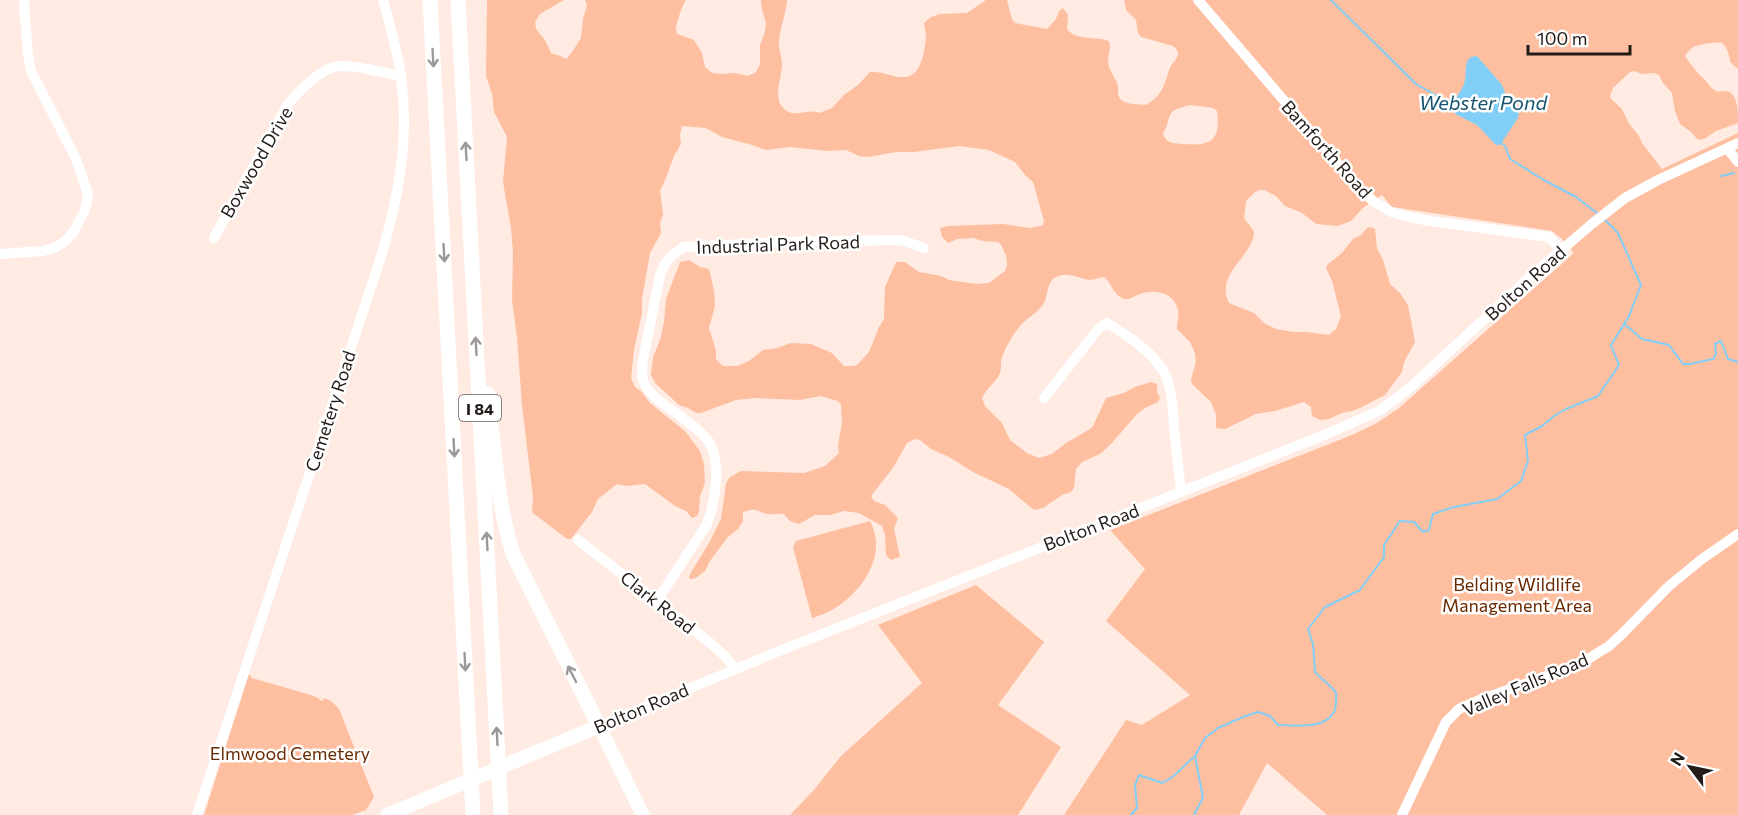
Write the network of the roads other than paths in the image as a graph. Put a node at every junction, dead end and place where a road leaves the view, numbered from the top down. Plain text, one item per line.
1 (25, 0) edge
2 (383, 0) edge
3 (430, 0) edge
4 (458, 0) edge
5 (1198, 0) edge
6 (401, 76) junction
7 (1738, 143) edge
8 (1727, 148) junction
9 (1738, 162) edge
10 (214, 238) dead end
11 (924, 248) dead end
12 (1562, 250) junction
13 (0, 254) edge
14 (478, 369) junction
15 (1044, 398) dead end
16 (1181, 492) junction
17 (1738, 534) edge
18 (578, 540) dead end
19 (657, 601) junction
20 (735, 669) junction
21 (599, 726) junction
22 (197, 815) edge
23 (387, 815) edge
24 (473, 815) edge
25 (501, 815) edge
26 (643, 815) edge
27 (1402, 815) edge

1 - 13 street
2 - 6 street, Cemetery Road
3 -> 24 highway, I 84
14 -> 4 highway, I 84
5 - 12 street, Bamforth Road
6 - 10 street, Boxwood Drive
6 - 22 street, Cemetery Road
7 - 8 street, Bolton Road
8 - 9 street
8 - 12 street, Bolton Road
11 - 19 street, Industrial Park Road
12 - 16 street, Bolton Road
21 -> 14 highway
25 -> 14 highway, I 84
15 - 16 street
16 - 20 street, Bolton Road
17 - 27 street, Valley Falls Road
18 - 19 street, Clark Road
19 - 20 street, Clark Road
20 - 21 street, Bolton Road
21 - 23 main road, Bolton Road
21 - 26 main road

